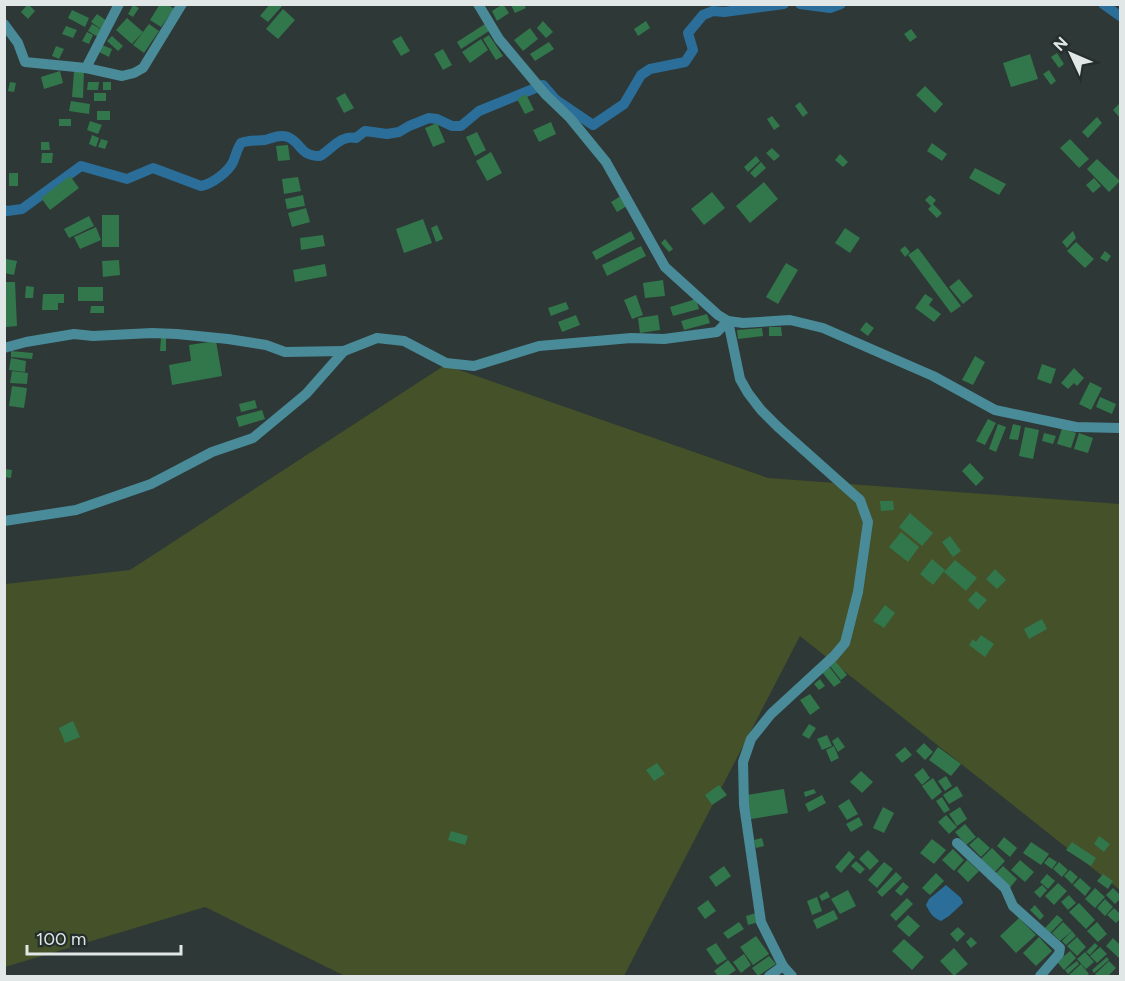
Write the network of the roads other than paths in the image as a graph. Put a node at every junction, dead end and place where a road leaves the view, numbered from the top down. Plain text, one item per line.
1 (119, 4) edge
2 (182, 4) edge
3 (478, 4) edge
4 (4, 24) edge
5 (86, 68) junction
6 (728, 321) junction
7 (4, 348) edge
8 (344, 351) junction
9 (1120, 428) edge
10 (4, 521) edge
11 (957, 843) dead end
12 (783, 966) junction
13 (769, 976) edge
14 (792, 976) edge
15 (1040, 976) edge

1 - 5 street
2 - 5 street
3 - 6 street
4 - 5 street
6 - 8 street
6 - 9 street
6 - 12 street
7 - 8 street
8 - 10 street
11 - 15 street
12 - 13 street
12 - 14 street

